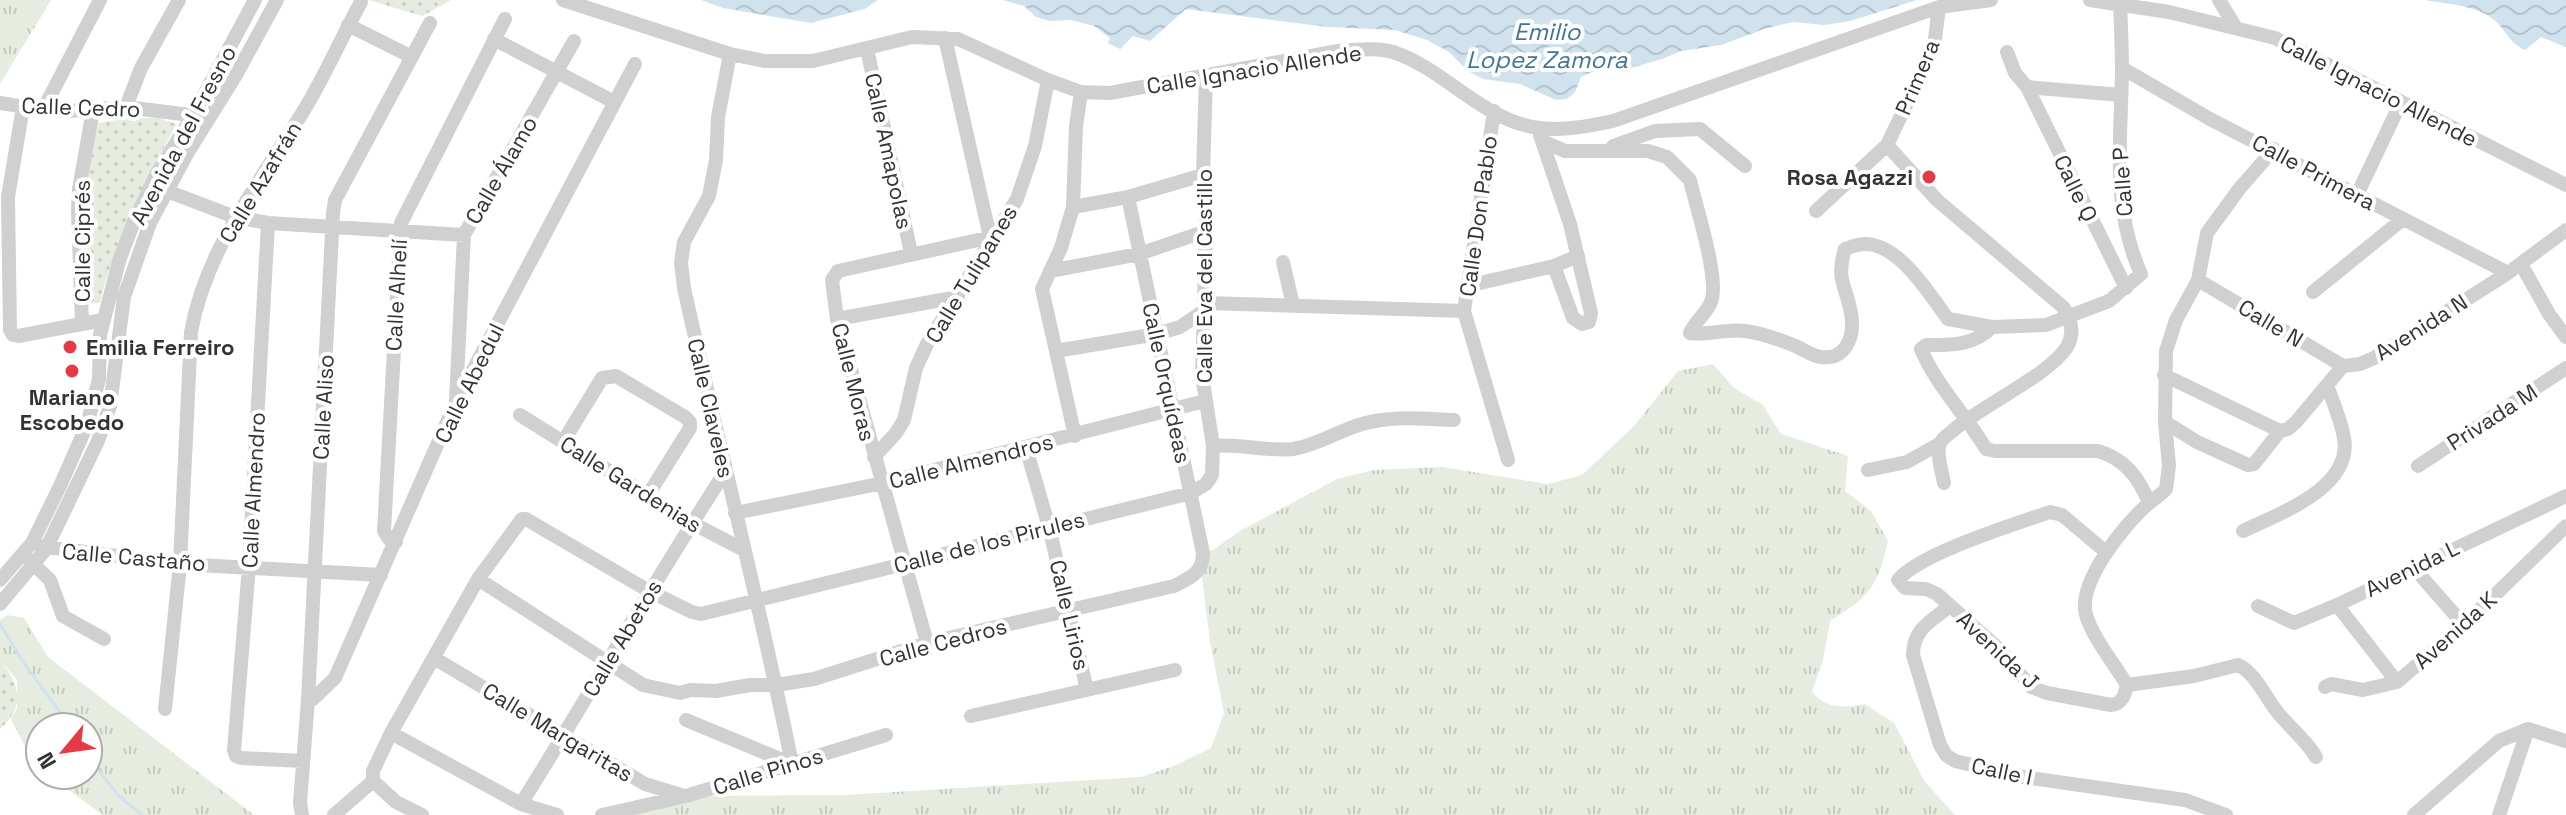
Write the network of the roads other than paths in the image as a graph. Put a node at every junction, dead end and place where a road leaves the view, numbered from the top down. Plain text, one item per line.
1 (100, 0) edge
2 (179, 0) edge
3 (255, 0) edge
4 (277, 0) edge
5 (563, 0) edge
6 (1991, 0) edge
7 (2090, 0) edge
8 (2219, 0) edge
9 (361, 2) dead end
10 (2120, 3) junction
11 (1939, 7) junction
12 (505, 19) dead end
13 (430, 23) dead end
14 (348, 25) junction
15 (2236, 28) junction
16 (945, 38) junction
17 (494, 39) junction
18 (574, 41) dead end
19 (867, 49) junction
20 (2007, 52) dead end
21 (730, 54) junction
22 (412, 57) junction
23 (635, 64) dead end
24 (2122, 68) junction
25 (558, 72) junction
26 (1206, 76) junction
27 (1048, 80) junction
28 (2027, 87) junction
29 (1081, 92) junction
30 (2121, 95) junction
31 (614, 102) junction
32 (2401, 102) junction
33 (0, 103) edge
34 (23, 107) junction
35 (126, 107) junction
36 (43, 110) junction
37 (93, 110) junction
38 (1494, 111) junction
39 (193, 115) junction
40 (210, 118) junction
41 (1540, 135) junction
42 (1887, 145) junction
43 (2274, 149) junction
44 (1603, 150) junction
45 (1745, 166) dead end
46 (1203, 175) junction
47 (151, 185) junction
48 (2566, 185) edge
49 (166, 191) junction
50 (2357, 195) junction
51 (1128, 197) junction
52 (1073, 207) junction
53 (1816, 211) dead end
54 (235, 217) junction
55 (2403, 219) junction
56 (268, 223) junction
57 (332, 226) junction
58 (399, 229) junction
59 (2566, 230) edge
60 (1206, 231) junction
61 (464, 235) junction
62 (993, 236) junction
63 (911, 253) junction
64 (1139, 254) junction
65 (1578, 256) junction
66 (1283, 262) dead end
67 (1554, 266) junction
68 (2514, 268) junction
69 (1050, 271) junction
70 (2198, 280) junction
71 (1467, 286) junction
72 (2126, 288) junction
73 (2313, 292) dead end
74 (958, 297) junction
75 (1293, 305) junction
76 (1205, 306) junction
77 (1464, 311) junction
78 (2069, 316) junction
79 (837, 319) junction
80 (103, 320) junction
81 (82, 324) junction
82 (1992, 327) junction
83 (1157, 334) junction
84 (2566, 337) edge
85 (1056, 351) junction
86 (2343, 366) junction
87 (2566, 368) edge
88 (2164, 375) junction
89 (2327, 385) junction
90 (1205, 401) junction
91 (455, 404) junction
92 (1173, 409) junction
93 (520, 415) dead end
94 (713, 418) junction
95 (1968, 419) junction
96 (1454, 420) dead end
97 (690, 422) junction
98 (2165, 422) junction
99 (2280, 431) junction
100 (1075, 436) junction
101 (563, 442) junction
102 (1939, 444) junction
103 (1213, 446) junction
104 (1026, 448) junction
105 (874, 457) junction
106 (1508, 460) dead end
107 (2418, 466) dead end
108 (1868, 470) dead end
109 (725, 472) junction
110 (1212, 475) joint
111 (883, 483) junction
112 (1944, 483) dead end
113 (1191, 493) junction
114 (648, 495) junction
115 (2566, 496) edge
116 (2149, 502) junction
117 (735, 513) junction
118 (692, 523) junction
119 (2566, 526) edge
120 (1049, 527) junction
121 (2243, 531) dead end
122 (396, 542) junction
123 (39, 546) junction
124 (744, 550) junction
125 (2106, 552) junction
126 (28, 560) junction
127 (903, 563) junction
128 (180, 564) junction
129 (249, 566) junction
130 (2413, 567) junction
131 (1201, 569) joint
132 (315, 570) junction
133 (381, 575) junction
134 (478, 579) junction
135 (0, 580) edge
136 (649, 591) junction
137 (759, 599) junction
138 (3, 601) edge
139 (2337, 605) junction
140 (1950, 606) junction
141 (2258, 606) dead end
142 (1070, 609) junction
143 (2464, 625) junction
144 (104, 639) dead end
145 (927, 643) junction
146 (434, 658) junction
147 (608, 663) junction
148 (1175, 670) dead end
149 (2397, 682) junction
150 (776, 685) junction
151 (2127, 685) junction
152 (2325, 687) dead end
153 (1087, 690) junction
154 (308, 700) junction
155 (165, 709) dead end
156 (971, 716) dead end
157 (686, 720) dead end
158 (2528, 729) junction
159 (391, 733) junction
160 (565, 734) junction
161 (886, 735) dead end
162 (2566, 741) edge
163 (2316, 757) dead end
164 (303, 761) junction
165 (792, 764) junction
166 (373, 781) junction
167 (686, 796) junction
168 (521, 804) junction
169 (302, 815) edge
170 (334, 815) edge
171 (422, 815) edge
172 (557, 815) edge
173 (602, 815) edge
174 (2226, 815) edge
175 (2414, 815) edge
176 (2499, 815) edge

1 - 36 street
2 - 35 street
3 - 39 street, Avenida del Fresno
4 - 40 street, Avenida del Fresno
5 - 21 street, Calle Ignacio Allende
6 - 11 street, Calle Ignacio Allende
7 - 10 street, Calle Ignacio Allende
8 - 15 street
9 - 14 street, Calle Azafrán
10 - 15 street, Calle Ignacio Allende
10 - 24 street, Calle P
11 - 41 street, Calle Ignacio Allende
11 - 42 street, Primera
12 - 17 street, Calle Alhelí
13 - 22 street, Calle Aliso
14 - 22 street
14 - 54 street, Calle Azafrán
15 - 32 street, Calle Ignacio Allende
16 - 19 street, Calle Ignacio Allende
16 - 27 street, Calle Ignacio Allende
16 - 62 street
17 - 25 street
17 - 58 street, Calle Alhelí
18 - 25 street, Calle Álamo
19 - 21 street, Calle Ignacio Allende
19 - 63 street, Calle Amapolas
20 - 28 street, Calle Q
21 - 94 street, Calle Claveles
22 - 57 street, Calle Aliso
23 - 31 street, Calle Abedul
24 - 30 street, Calle P
24 - 43 street, Calle Primera
25 - 31 street
25 - 61 street, Calle Álamo
26 - 29 street, Calle Ignacio Allende
26 - 38 street, Calle Ignacio Allende
26 - 46 street, Calle Eva del Castillo
27 - 29 street, Calle Ignacio Allende
27 - 62 street, Calle Tulipanes
28 - 30 street
28 - 72 street, Calle Q
29 - 52 street
30 - 72 street, Calle P
31 - 91 street, Calle Abedul
32 - 48 street, Calle Ignacio Allende
32 - 50 street
33 - 34 street, Calle Cedro
34 - 36 street, Calle Cedro
34 - 81 street
35 - 37 street, Calle Cedro
35 - 39 street, Calle Cedro
36 - 37 street, Calle Cedro
37 - 81 street, Calle Ciprés
38 - 41 street, Calle Ignacio Allende
38 - 71 street, Calle Don Pablo
39 - 40 street, Calle Cedro
39 - 47 street, Avenida del Fresno
40 - 49 street, Avenida del Fresno
41 - 44 street
41 - 65 street
42 - 53 street
42 - 78 street
43 - 50 street, Calle Primera
43 - 70 street
44 - 45 street
44 - 82 street
46 - 51 street
46 - 60 street, Calle Eva del Castillo
47 - 49 street
47 - 80 street, Avenida del Fresno
49 - 54 street
49 - 123 street, Avenida del Fresno
50 - 55 street, Calle Primera
51 - 52 street
51 - 64 street, Calle Orquídeas
52 - 69 street
54 - 56 street
54 - 128 street, Calle Azafrán
55 - 68 street, Calle Primera
55 - 73 street
56 - 57 street
56 - 129 street, Calle Almendro
57 - 58 street
57 - 132 street, Calle Aliso
58 - 61 street
58 - 122 street, Calle Alhelí
59 - 68 street, Avenida N
60 - 64 street
60 - 76 street, Calle Eva del Castillo
61 - 91 street, Calle Álamo
62 - 63 street, Calle Moras
62 - 74 street, Calle Tulipanes
63 - 79 street, Calle Moras
64 - 69 street
64 - 83 street, Calle Orquídeas
65 - 67 street
65 - 67 street
66 - 75 street
67 - 71 street
68 - 84 street
68 - 86 street, Avenida N
69 - 85 street
70 - 86 street, Calle N
70 - 88 street
71 - 77 street, Calle Don Pablo
72 - 78 street
74 - 79 street
74 - 105 street, Calle Tulipanes
75 - 76 street
75 - 77 street
76 - 83 street
76 - 90 street, Calle Eva del Castillo
77 - 106 street, Calle Don Pablo
78 - 82 street
78 - 95 street
79 - 105 street, Calle Moras
80 - 81 street
80 - 123 street, Avenida del Fresno
82 - 95 street
83 - 85 street
83 - 92 street, Calle Orquídeas
85 - 100 street
86 - 89 street
87 - 107 street, Privada M
88 - 98 street
88 - 99 street
89 - 99 street
89 - 121 street
90 - 92 street, Calle Almendros
90 - 103 street, Calle Eva del Castillo
91 - 122 street, Calle Abedul
92 - 100 street, Calle Almendros
92 - 113 street, Calle Orquídeas
93 - 101 street, Calle Gardenias
94 - 97 street
94 - 109 street, Calle Claveles
95 - 102 street
95 - 116 street
96 - 103 street
97 - 101 street
97 - 114 street
98 - 99 street
98 - 116 street
100 - 104 street, Calle Almendros
101 - 114 street, Calle Gardenias
102 - 108 street
102 - 112 street
103 - 110 street, Calle Eva del Castillo
104 - 111 street, Calle Almendros
104 - 120 street, Calle Lirios
105 - 111 street, Calle Moras
109 - 117 street, Calle Claveles
109 - 118 street, Calle Abetos
110 - 113 street, Calle de los Pirules
111 - 117 street, Calle Almendros
111 - 127 street, Calle Moras
113 - 120 street, Calle de los Pirules
113 - 131 street, Calle Orquídeas
114 - 118 street, Calle Gardenias
115 - 130 street, Avenida L
116 - 125 street
117 - 124 street, Calle Claveles
118 - 124 street, Calle Gardenias
118 - 136 street, Calle Abetos
119 - 143 street, Avenida K
120 - 127 street, Calle de los Pirules
120 - 142 street, Calle Lirios
122 - 133 street, Calle Abedul
123 - 126 street, Avenida del Fresno
123 - 128 street, Calle Castaño
124 - 137 street, Calle Claveles
125 - 140 street, Avenida J
125 - 151 street
126 - 135 street, Avenida del Fresno
126 - 138 street, Avenida del Fresno
126 - 144 street
127 - 137 street, Calle de los Pirules
127 - 145 street, Calle Moras
128 - 129 street, Calle Castaño
128 - 155 street, Calle Azafrán
129 - 132 street, Calle Castaño
129 - 164 street, Calle Almendro
130 - 139 street, Avenida L
130 - 143 street
131 - 142 street, Calle Cedros
132 - 133 street, Calle Castaño
132 - 154 street, Calle Aliso
133 - 154 street, Calle Abedul
134 - 136 street, Calle de los Pirules
134 - 146 street
134 - 147 street, Calle Cedros
136 - 137 street, Calle de los Pirules
136 - 147 street, Calle Abetos
137 - 150 street, Calle Claveles
139 - 141 street, Avenida L
139 - 149 street
140 - 151 street, Avenida J
140 - 174 street, Calle I
142 - 145 street, Calle Cedros
142 - 153 street, Calle Lirios
143 - 149 street, Avenida K
145 - 150 street, Calle Cedros
146 - 159 street
146 - 160 street, Calle Margaritas
147 - 150 street, Calle Cedros
147 - 160 street, Calle Abetos
148 - 153 street
149 - 152 street, Avenida K
150 - 165 street, Calle Claveles
151 - 163 street
153 - 156 street
154 - 164 street, Calle Aliso
157 - 165 street
158 - 162 street
158 - 175 street
158 - 176 street
159 - 166 street
159 - 168 street
160 - 167 street, Calle Margaritas
160 - 168 street, Calle Abetos
161 - 165 street, Calle Pinos
164 - 169 street, Calle Aliso
165 - 167 street, Calle Pinos
166 - 170 street
166 - 171 street
167 - 173 street, Calle Pinos
168 - 172 street

